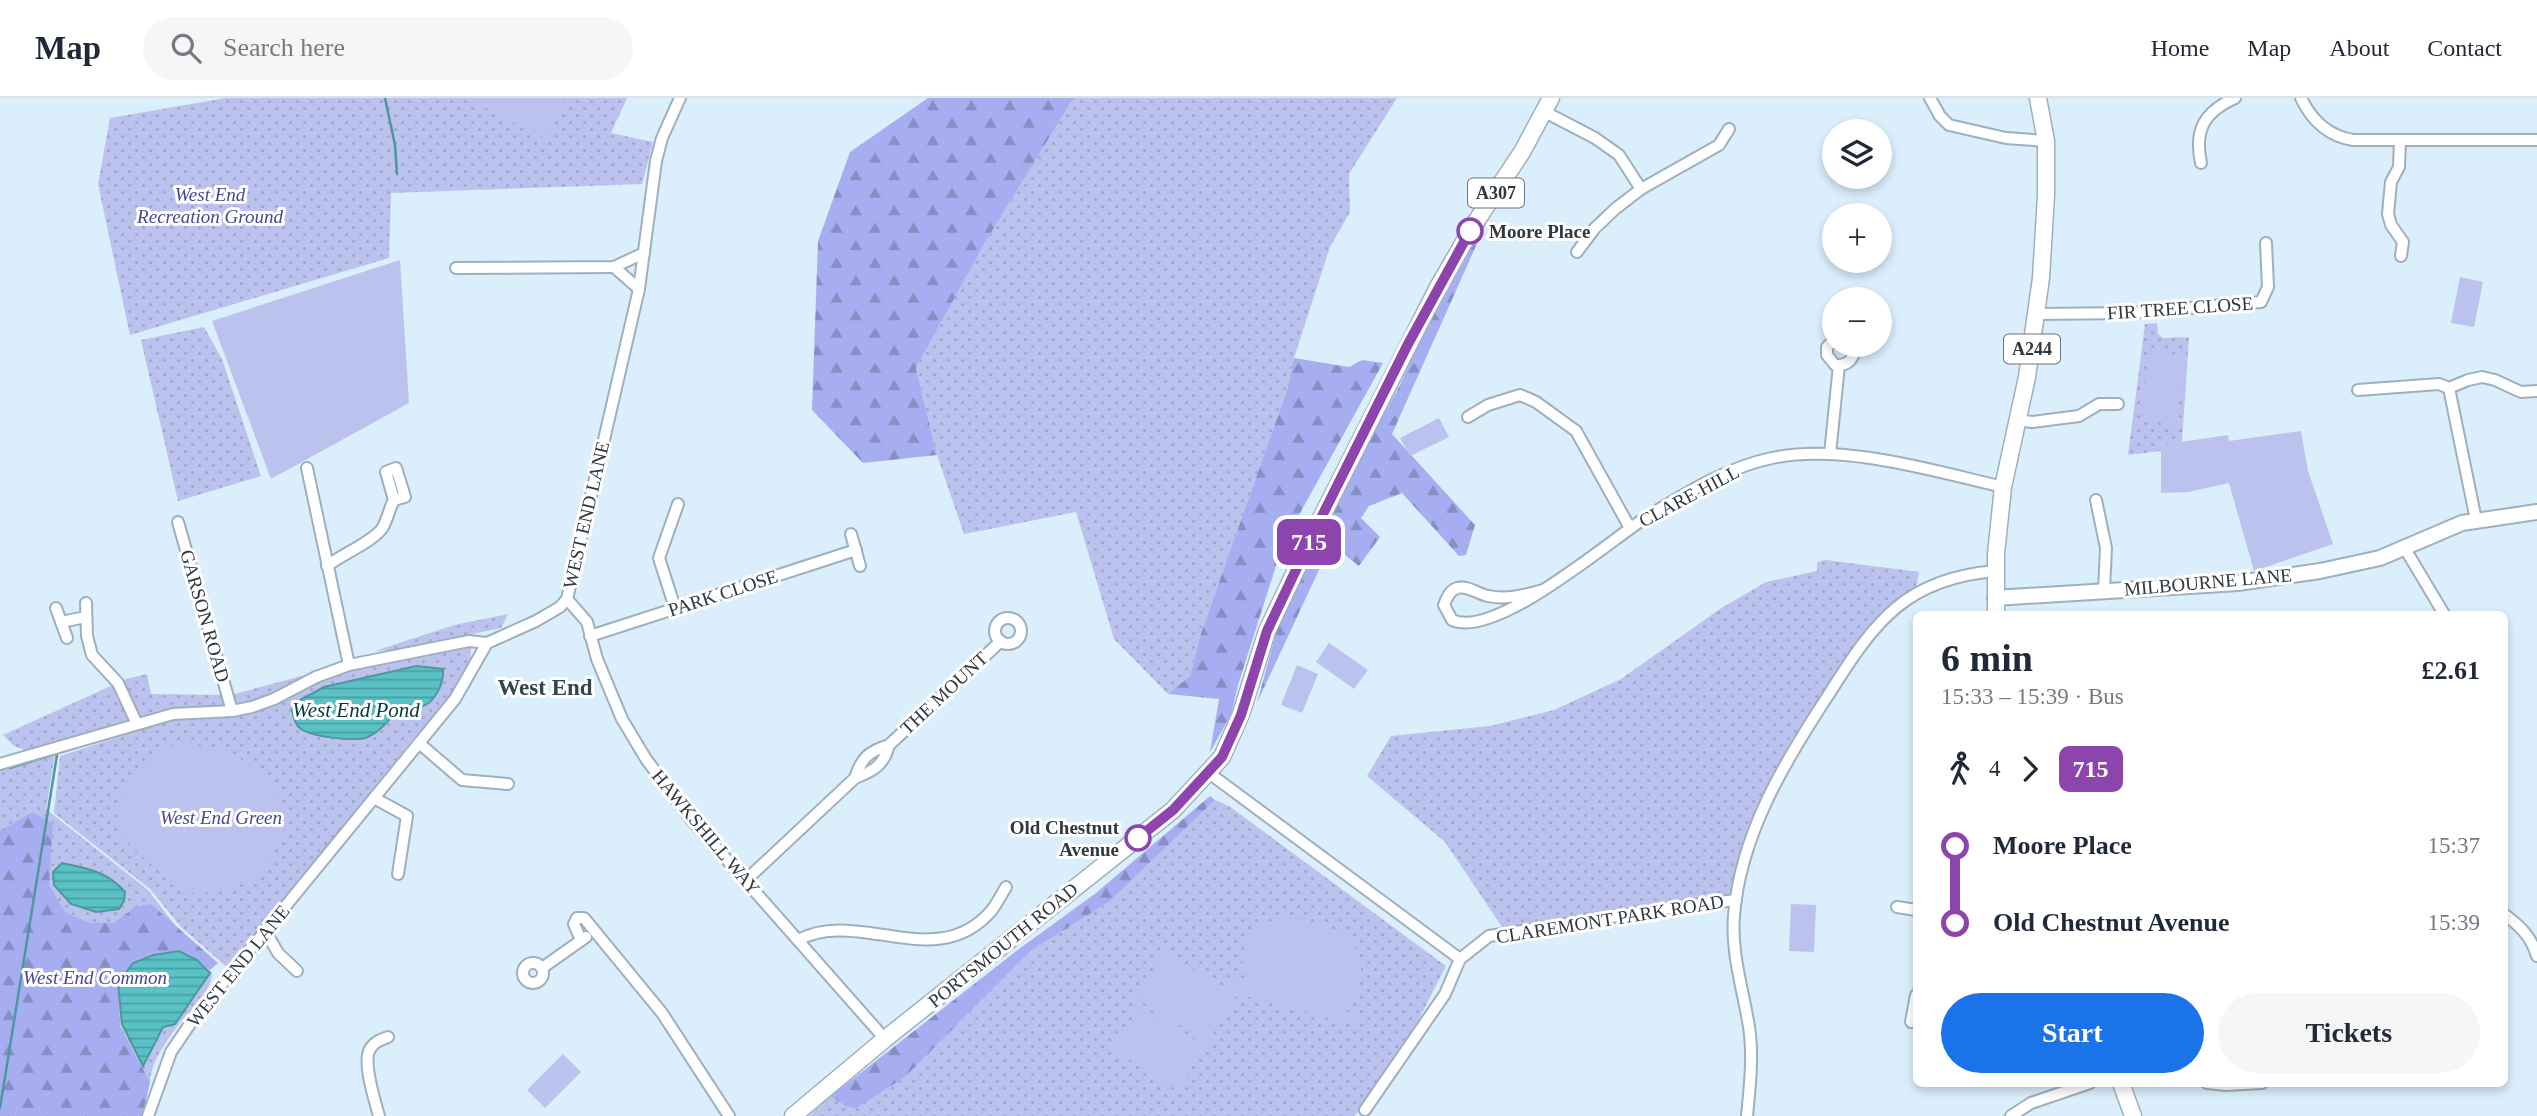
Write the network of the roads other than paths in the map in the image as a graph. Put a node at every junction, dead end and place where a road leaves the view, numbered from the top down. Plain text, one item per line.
1 (680, 98) edge
2 (1930, 98) edge
3 (2038, 98) edge
4 (2235, 98) edge
5 (2301, 98) edge
6 (1548, 105) edge
7 (1729, 129) dead end
8 (2400, 140) junction
9 (2537, 140) edge
10 (2046, 141) junction
11 (2200, 163) dead end
12 (1642, 189) junction
13 (2415, 241) dead end
14 (2403, 242) junction
15 (2266, 243) dead end
16 (1577, 252) dead end
17 (644, 253) junction
18 (2401, 256) dead end
19 (614, 267) junction
20 (456, 268) dead end
21 (639, 289) junction
22 (2037, 314) junction
23 (1828, 357) edge
24 (1853, 357) edge
25 (1839, 365) junction
26 (2449, 388) junction
27 (2358, 390) dead end
28 (2537, 391) edge
29 (2118, 404) dead end
30 (1468, 417) dead end
31 (2017, 420) junction
32 (1830, 454) junction
33 (307, 468) dead end
34 (2003, 487) junction
35 (394, 500) dead end
36 (2096, 500) dead end
37 (678, 504) dead end
38 (2537, 512) edge
39 (2476, 520) junction
40 (177, 522) dead end
41 (1630, 528) junction
42 (851, 534) dead end
43 (2404, 547) junction
44 (856, 550) junction
45 (860, 565) dead end
46 (327, 566) junction
47 (1995, 571) junction
48 (1543, 590) junction
49 (2104, 590) junction
50 (567, 599) junction
51 (86, 603) dead end
52 (1995, 606) edge
53 (56, 608) dead end
54 (675, 608) junction
55 (2443, 611) edge
56 (86, 617) junction
57 (61, 622) junction
58 (590, 636) junction
59 (67, 638) dead end
60 (1001, 641) dead end
61 (487, 643) junction
62 (349, 664) junction
63 (232, 711) junction
64 (137, 724) junction
65 (419, 743) junction
66 (0, 764) edge
67 (1209, 773) junction
68 (508, 784) dead end
69 (374, 797) junction
70 (398, 874) dead end
71 (745, 881) junction
72 (1006, 887) dead end
73 (1736, 900) junction
74 (1897, 907) dead end
75 (1913, 910) edge
76 (2508, 917) edge
77 (266, 932) junction
78 (596, 934) junction
79 (581, 940) junction
80 (798, 940) junction
81 (2537, 956) edge
82 (1460, 959) junction
83 (542, 968) dead end
84 (297, 971) dead end
85 (1913, 1011) edge
86 (1911, 1022) dead end
87 (388, 1037) dead end
88 (885, 1039) junction
89 (2079, 1087) edge
90 (2122, 1087) edge
91 (1366, 1111) dead end
92 (148, 1116) edge
93 (379, 1116) edge
94 (729, 1116) edge
95 (793, 1116) edge
96 (1747, 1116) edge
97 (2011, 1116) edge
98 (2133, 1116) edge

1 - 17 street, WEST END LANE
2 - 10 street
3 - 10 main road, A244
4 - 11 street
5 - 8 street
6 - 12 street
6 - 67 main road, PORTSMOUTH ROAD / A307
7 - 12 street
8 - 9 street
8 - 14 street
10 - 22 main road, A244
12 - 16 street
13 - 14 street
14 - 18 street
15 - 22 street, FIR TREE CLOSE
17 - 19 street
17 - 21 street, WEST END LANE
19 - 20 street
19 - 21 street
21 - 50 street, WEST END LANE
22 - 31 main road, A244
23 - 25 street
24 - 25 street
25 - 32 street
26 - 27 street
26 - 28 street
26 - 39 street
29 - 31 street
30 - 41 street, CLARE HILL
31 - 34 main road, A244
32 - 34 street, CLARE HILL
32 - 41 street, CLARE HILL
33 - 46 street
34 - 47 main road, A244
35 - 46 street
36 - 49 street
37 - 54 street
38 - 39 street, MILBOURNE LANE
39 - 43 street, MILBOURNE LANE
40 - 63 street, GARSON ROAD
41 - 48 street, CLARE HILL
42 - 44 street
43 - 49 street, MILBOURNE LANE
43 - 55 street
44 - 45 street
44 - 54 street, PARK CLOSE
46 - 62 street
47 - 52 main road, A244
47 - 73 street
48 - 48 street, CLARE HILL
49 - 52 street, MILBOURNE LANE
50 - 58 street, HAWKSHILL WAY
50 - 61 street, WEST END LANE
51 - 56 street
53 - 57 street
54 - 58 street, PARK CLOSE
56 - 57 street
56 - 64 street
57 - 59 street
58 - 71 street, HAWKSHILL WAY
60 - 71 street, THE MOUNT
61 - 62 street
61 - 65 street, WEST END LANE
62 - 63 street
63 - 64 street
64 - 66 street
65 - 68 street
65 - 69 street, WEST END LANE
67 - 82 street
67 - 88 main road, PORTSMOUTH ROAD / A307
69 - 70 street
69 - 77 street, WEST END LANE
71 - 80 street, HAWKSHILL WAY
72 - 80 street
73 - 82 street, CLAREMONT PARK ROAD
73 - 96 street
74 - 75 street
76 - 81 street
77 - 84 street
77 - 92 street, WEST END LANE
78 - 79 street
78 - 79 street
78 - 94 street
79 - 83 street
80 - 88 street, HAWKSHILL WAY
82 - 91 street, CLAREMONT PARK ROAD
85 - 86 street
87 - 93 street
88 - 95 main road, PORTSMOUTH ROAD / A307
89 - 97 street
90 - 98 main road

